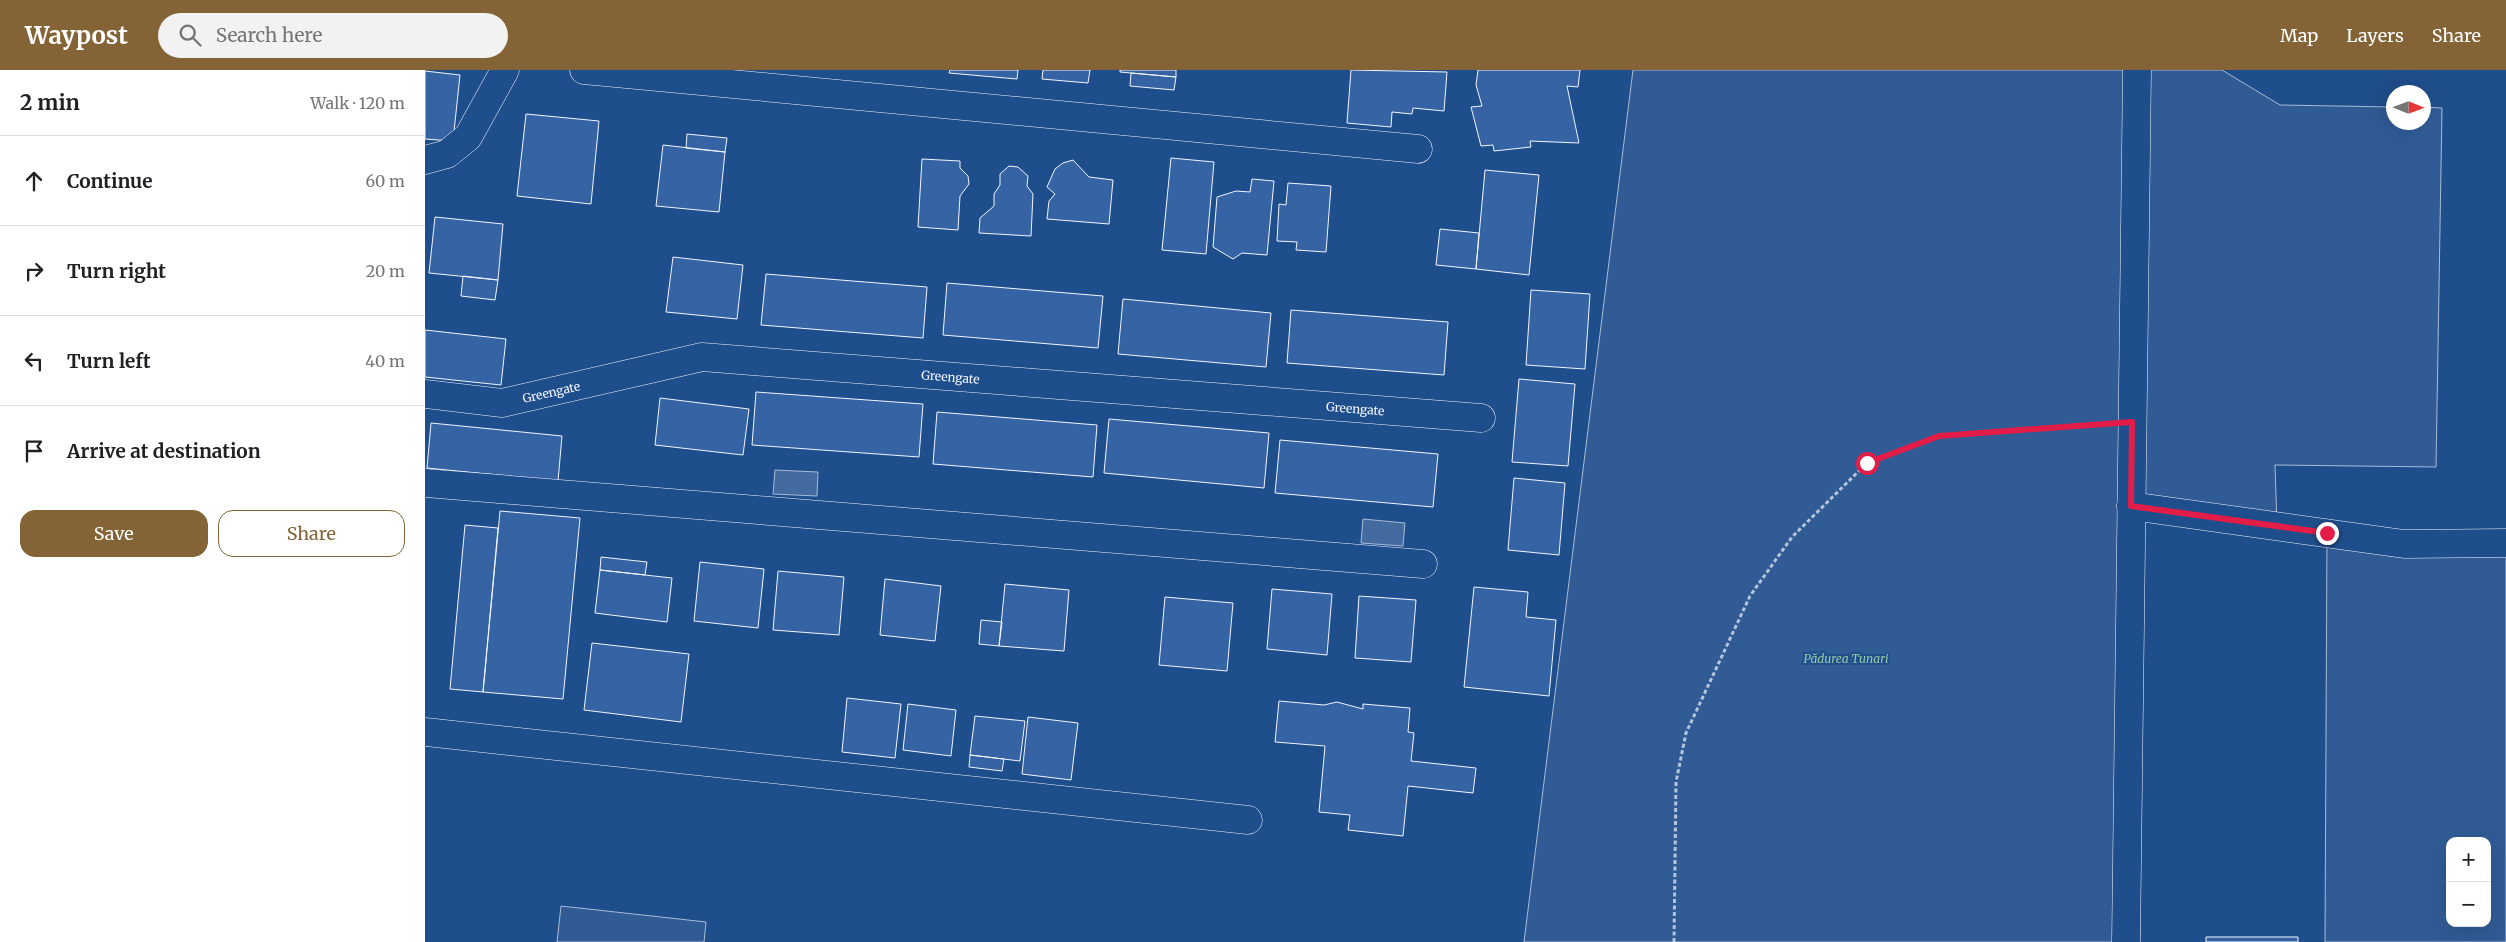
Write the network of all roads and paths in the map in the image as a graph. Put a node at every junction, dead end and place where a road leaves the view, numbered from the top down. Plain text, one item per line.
1 (505, 70) edge
2 (584, 70) edge
3 (2137, 70) edge
4 (1419, 149) dead end
5 (425, 160) edge
6 (425, 394) edge
7 (1481, 418) dead end
8 (2132, 422) junction
9 (425, 483) edge
10 (2131, 506) junction
11 (2506, 543) edge
12 (1423, 564) dead end
13 (425, 732) edge
14 (1248, 820) dead end
15 (1674, 942) edge
16 (2126, 942) edge

1 - 5 street
2 - 4 street
3 - 8 street
6 - 7 street, Greengate
8 - 10 street
8 - 15 path
9 - 12 street
10 - 11 street
10 - 16 street
13 - 14 street

